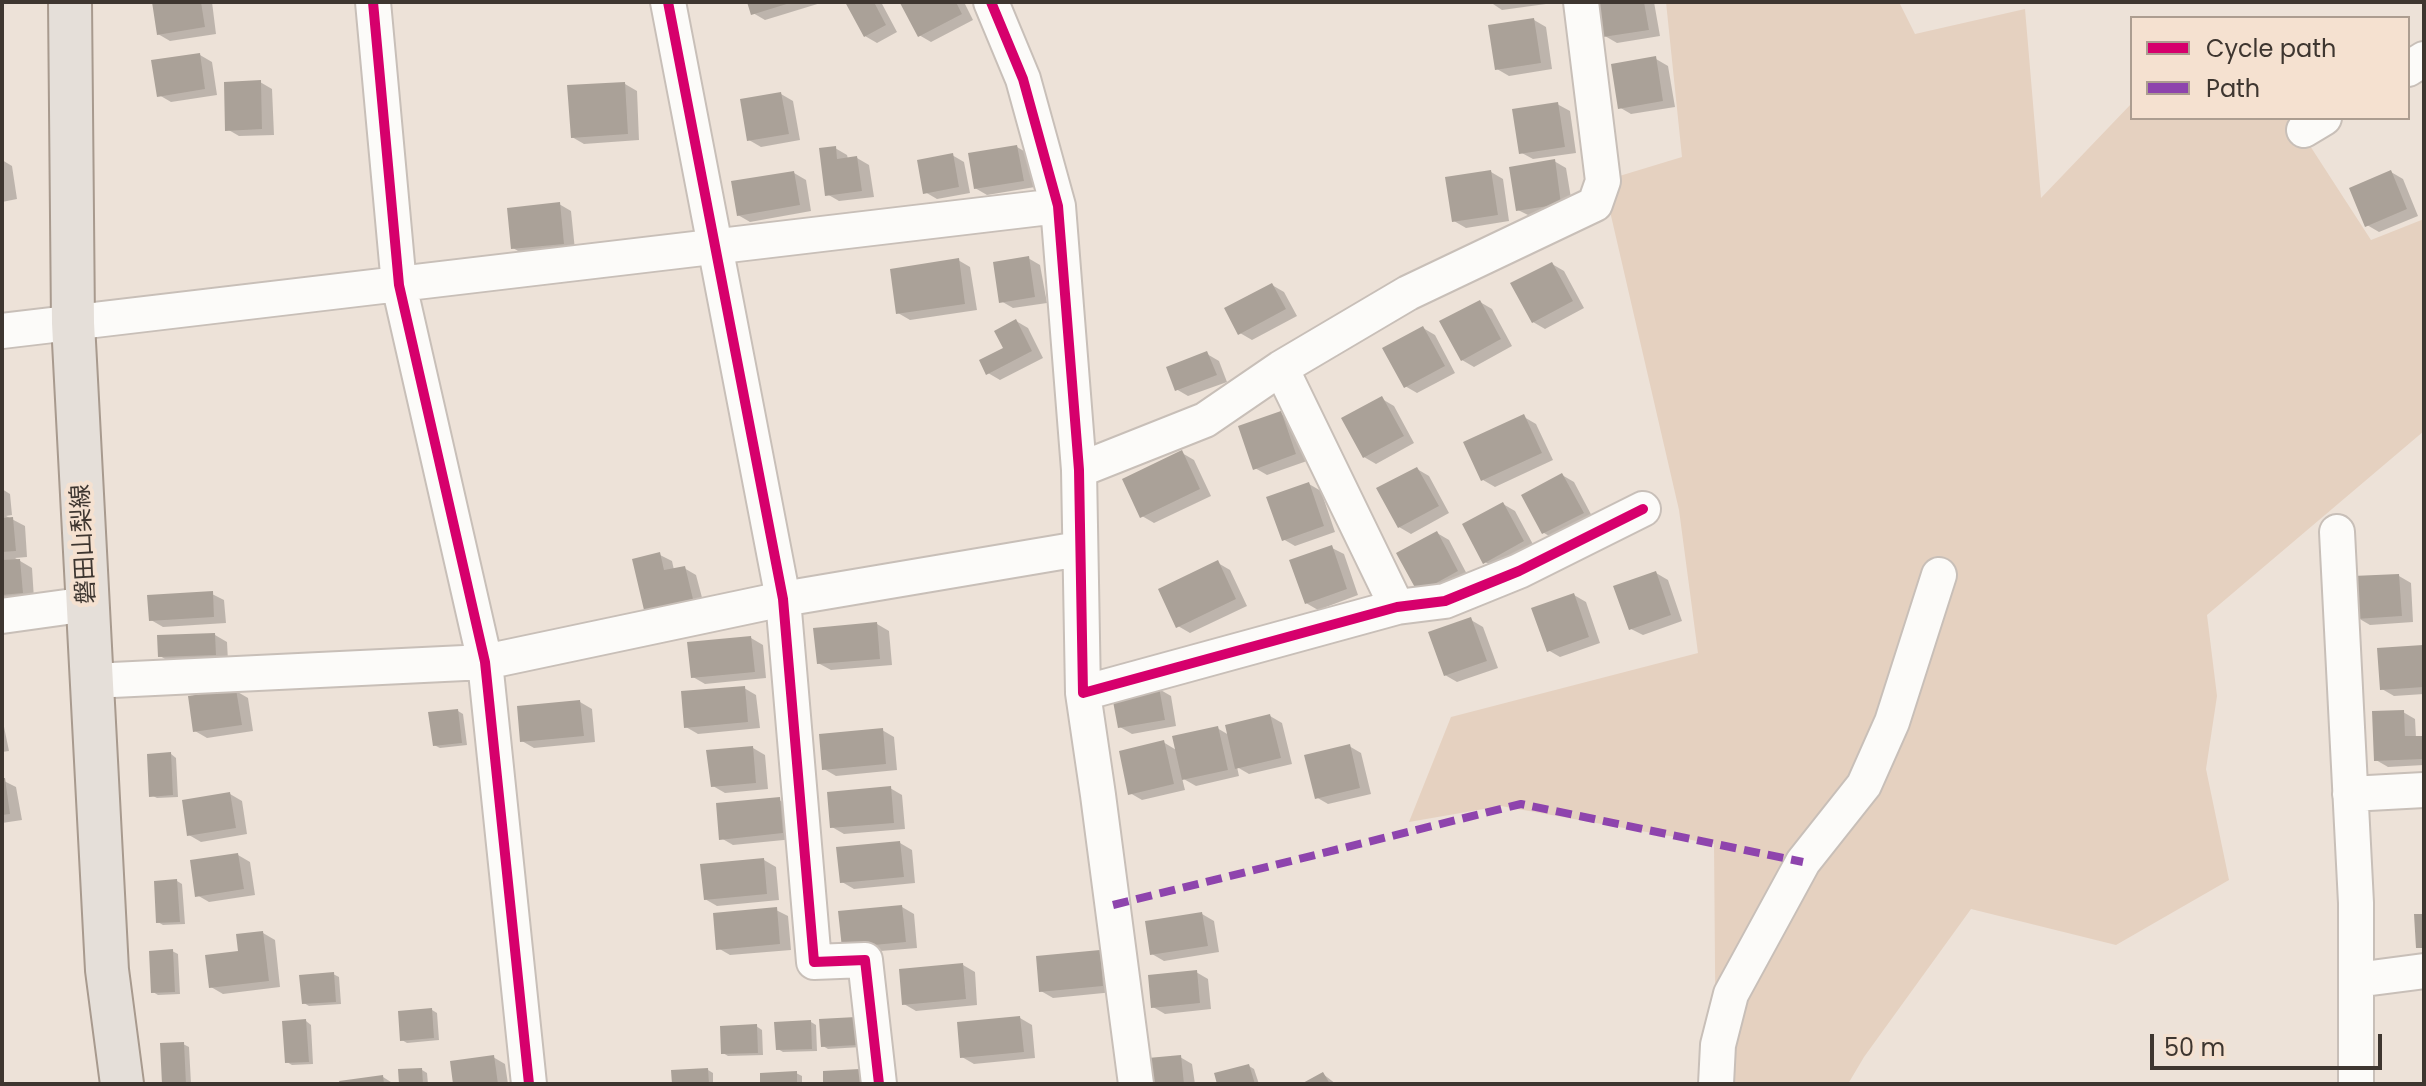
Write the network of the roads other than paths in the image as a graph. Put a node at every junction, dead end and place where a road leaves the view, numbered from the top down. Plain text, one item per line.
1 (70, 2) edge
2 (373, 2) edge
3 (668, 2) edge
4 (991, 2) edge
5 (1581, 2) edge
6 (1058, 206) junction
7 (715, 247) junction
8 (399, 285) junction
9 (73, 323) junction
10 (2, 331) edge
11 (1281, 368) junction
12 (1079, 470) junction
13 (1643, 509) dead end
14 (2337, 532) dead end
15 (1079, 549) junction
16 (1939, 575) dead end
17 (783, 599) junction
18 (88, 604) junction
19 (1397, 607) junction
20 (2, 616) edge
21 (485, 662) junction
22 (92, 681) junction
23 (1083, 693) junction
24 (2424, 790) edge
25 (2350, 794) junction
26 (2424, 971) edge
27 (2356, 980) junction
28 (122, 1084) edge
29 (529, 1084) edge
30 (879, 1084) edge
31 (1136, 1084) edge
32 (1716, 1084) edge
33 (2356, 1084) edge

1 - 9 main road, 磐田山梨線
2 - 8 street
3 - 7 street
4 - 6 street
5 - 11 street
6 - 7 street
6 - 12 street
7 - 8 street
7 - 17 street
8 - 9 street
8 - 21 street
9 - 10 street
9 - 18 main road, 磐田山梨線
11 - 12 street
11 - 19 street
12 - 15 street
13 - 19 street
14 - 25 street
15 - 17 street
15 - 23 street
16 - 32 street
17 - 21 street
17 - 30 street
18 - 20 street
18 - 22 main road, 磐田山梨線
19 - 23 street
21 - 22 street
21 - 29 street
22 - 28 main road, 磐田山梨線
23 - 31 street
24 - 25 street
25 - 27 street
26 - 27 street
27 - 33 street

